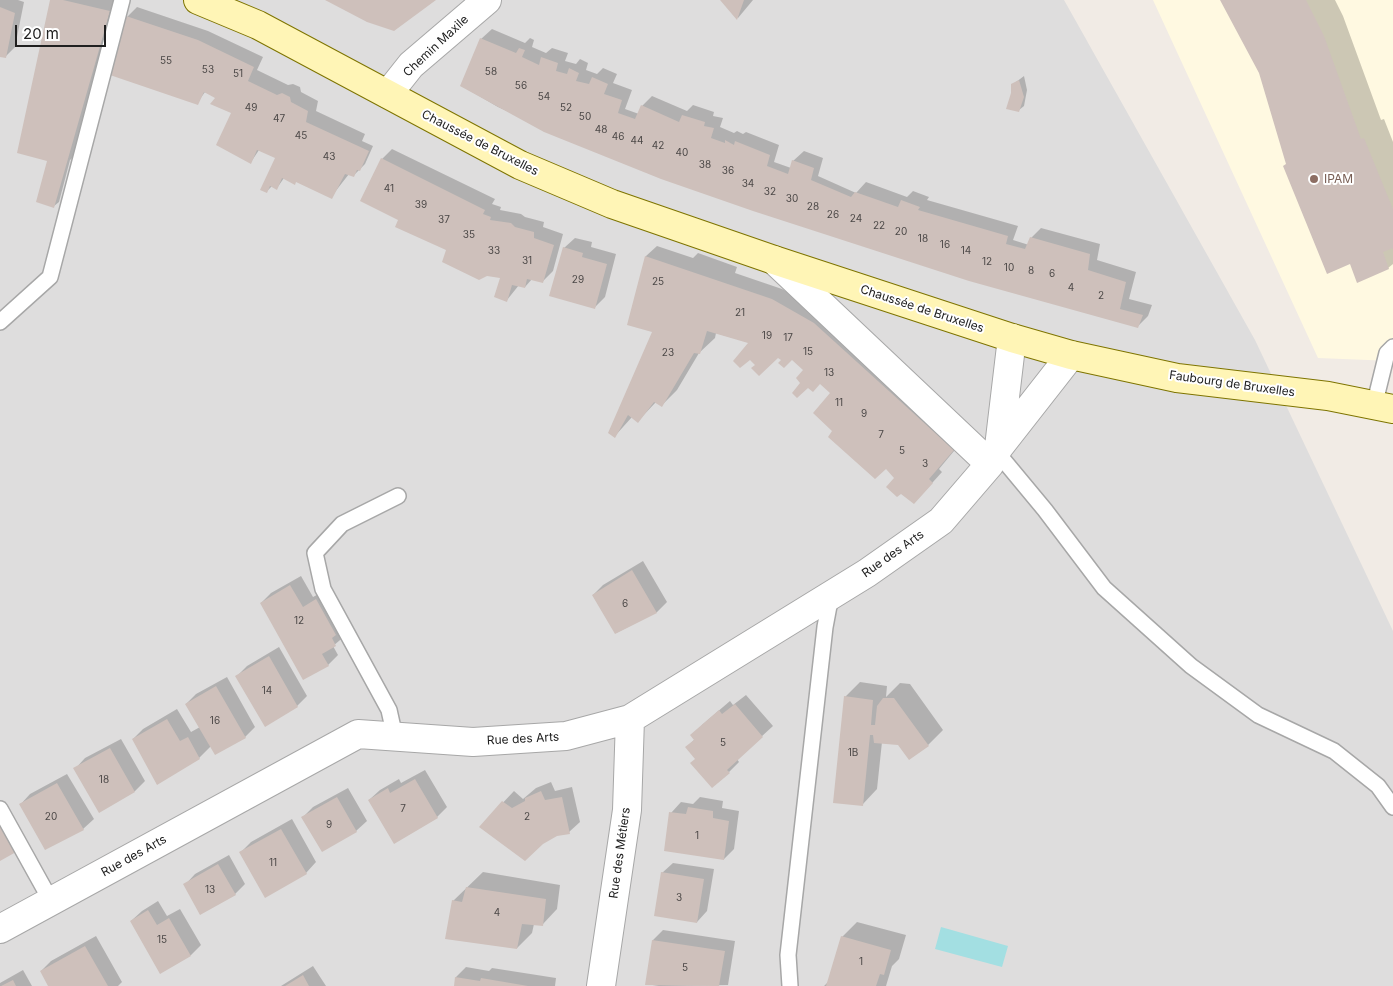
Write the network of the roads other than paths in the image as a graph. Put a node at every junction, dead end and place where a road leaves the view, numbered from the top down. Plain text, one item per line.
1 (122, 0) edge
2 (198, 0) edge
3 (487, 0) edge
4 (388, 94) junction
5 (774, 260) junction
6 (0, 322) edge
7 (1012, 338) junction
8 (1393, 347) edge
9 (1071, 355) junction
10 (1384, 407) edge
11 (995, 454) junction
12 (398, 496) dead end
13 (831, 595) junction
14 (630, 719) junction
15 (395, 736) junction
16 (1393, 807) edge
17 (0, 809) edge
18 (51, 901) junction
19 (0, 929) edge
20 (601, 986) edge
21 (790, 986) edge

1 - 6 lane
2 - 4 main road, Chaussée de Bruxelles
3 - 4 street, Chemin Maxile
4 - 5 main road, Chaussée de Bruxelles
5 - 7 main road, Chaussée de Bruxelles
5 - 11 street, Chaussée de Bruxelles
7 - 9 main road, Chaussée de Bruxelles
7 - 11 street
8 - 10 lane
9 - 10 main road, Faubourg de Bruxelles
9 - 11 street, Rue des Arts
11 - 13 street, Rue des Arts
11 - 16 lane
12 - 15 lane
13 - 14 street, Rue des Arts
13 - 21 lane
14 - 15 street, Rue des Arts
14 - 20 street, Rue des Métiers
15 - 18 street, Rue des Arts
17 - 18 lane
18 - 19 street, Rue des Arts

